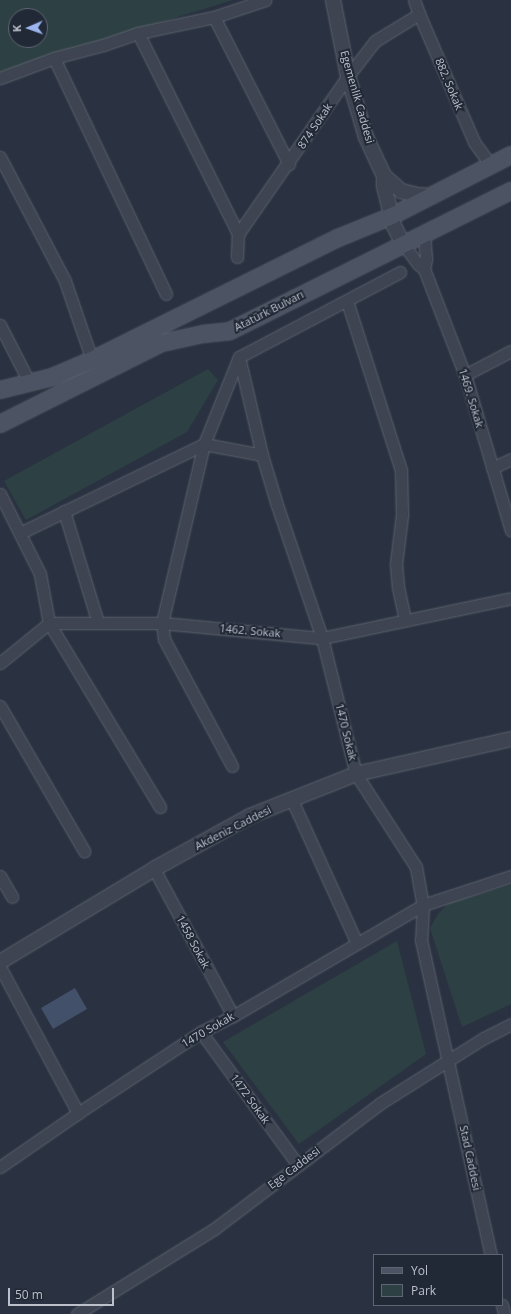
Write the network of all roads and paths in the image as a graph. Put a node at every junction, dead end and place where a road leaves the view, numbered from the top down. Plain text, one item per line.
1 (265, 0) edge
2 (333, 0) edge
3 (414, 0) edge
4 (419, 14) junction
5 (214, 17) junction
6 (138, 33) junction
7 (54, 58) junction
8 (348, 76) junction
9 (0, 78) edge
10 (511, 155) edge
11 (0, 157) edge
12 (289, 164) junction
13 (491, 165) junction
14 (384, 176) junction
15 (511, 191) edge
16 (433, 196) junction
17 (392, 216) junction
18 (238, 234) junction
19 (424, 234) junction
20 (403, 244) junction
21 (237, 257) dead end
22 (424, 269) junction
23 (400, 272) dead end
24 (166, 294) dead end
25 (347, 301) junction
26 (0, 325) edge
27 (511, 351) edge
28 (239, 357) junction
29 (92, 360) junction
30 (465, 375) junction
31 (29, 382) junction
32 (0, 390) edge
33 (0, 424) edge
34 (204, 444) junction
35 (262, 456) junction
36 (511, 459) edge
37 (492, 468) junction
38 (0, 494) edge
39 (64, 512) junction
40 (511, 530) edge
41 (20, 533) junction
42 (511, 598) edge
43 (405, 620) junction
44 (49, 623) junction
45 (98, 623) junction
46 (162, 623) junction
47 (322, 638) junction
48 (0, 663) edge
49 (0, 706) edge
50 (511, 739) edge
51 (232, 766) dead end
52 (356, 774) junction
53 (292, 800) junction
54 (160, 807) dead end
55 (84, 851) dead end
56 (154, 869) junction
57 (0, 876) edge
58 (511, 876) edge
59 (12, 897) dead end
60 (423, 905) junction
61 (357, 943) junction
62 (0, 962) edge
63 (0, 967) edge
64 (233, 1016) junction
65 (511, 1024) edge
66 (201, 1032) junction
67 (448, 1061) junction
68 (78, 1112) junction
69 (298, 1165) junction
70 (0, 1167) edge
71 (491, 1254) edge
72 (77, 1314) edge

1 - 5 street
2 - 8 street, Egemenlik Caddesi
3 - 4 street, 882. Sokak
4 - 8 street, 874 Sokak
4 - 13 street, 882. Sokak
5 - 6 street
5 - 12 street
6 - 7 street
6 - 18 street
7 - 9 street
7 - 24 street
8 - 12 street, 874 Sokak
8 - 14 street, Egemenlik Caddesi
10 - 13 main road
11 - 29 street
12 - 18 street, 874 Sokak
13 - 16 main road
14 - 16 street
14 - 17 street, Egemenlik Caddesi
15 - 19 main road, Atatürk Bulvarı
16 - 17 main road
17 - 20 street, Egemenlik Caddesi
17 - 29 main road
18 - 21 street
19 - 20 main road, Atatürk Bulvarı
19 - 22 street, 1469. Sokak
20 - 22 street, 1469. Sokak
20 - 33 main road, Atatürk Bulvarı
22 - 30 street, 1469. Sokak
23 - 25 street
25 - 28 street
25 - 43 street
26 - 31 street
27 - 30 street
28 - 34 street
28 - 35 street, 1470 Sokak
29 - 31 main road
30 - 37 street, 1469. Sokak
31 - 32 main road
34 - 35 street
34 - 39 street
34 - 46 street
35 - 47 street, 1470 Sokak
36 - 37 street
37 - 40 street, 1469. Sokak
38 - 41 street
39 - 41 street
39 - 45 street
41 - 44 street
42 - 43 street, 1462. Sokak
43 - 47 street, 1462. Sokak
44 - 45 street, 1462. Sokak
44 - 48 street
44 - 54 street
45 - 46 street, 1462. Sokak
46 - 47 street, 1462. Sokak
46 - 51 street
47 - 52 street, 1470 Sokak
49 - 55 street
50 - 52 street, Akdeniz Caddesi
52 - 53 street, Akdeniz Caddesi
52 - 60 street, 1470 Sokak
53 - 56 street, Akdeniz Caddesi
53 - 61 street
56 - 62 street, Akdeniz Caddesi
56 - 64 street, 1458 Sokak
57 - 59 street
58 - 60 street, 1470 Sokak
60 - 61 street, 1470 Sokak
60 - 67 street, Stad Caddesi
61 - 64 street, 1470 Sokak
63 - 68 street
64 - 66 street, 1470 Sokak
65 - 67 street, Ege Caddesi
66 - 68 street, 1470 Sokak
66 - 69 street, 1472 Sokak
67 - 69 street, Ege Caddesi
67 - 71 street, Stad Caddesi
68 - 70 street, 1470 Sokak
69 - 72 street, Ege Caddesi

